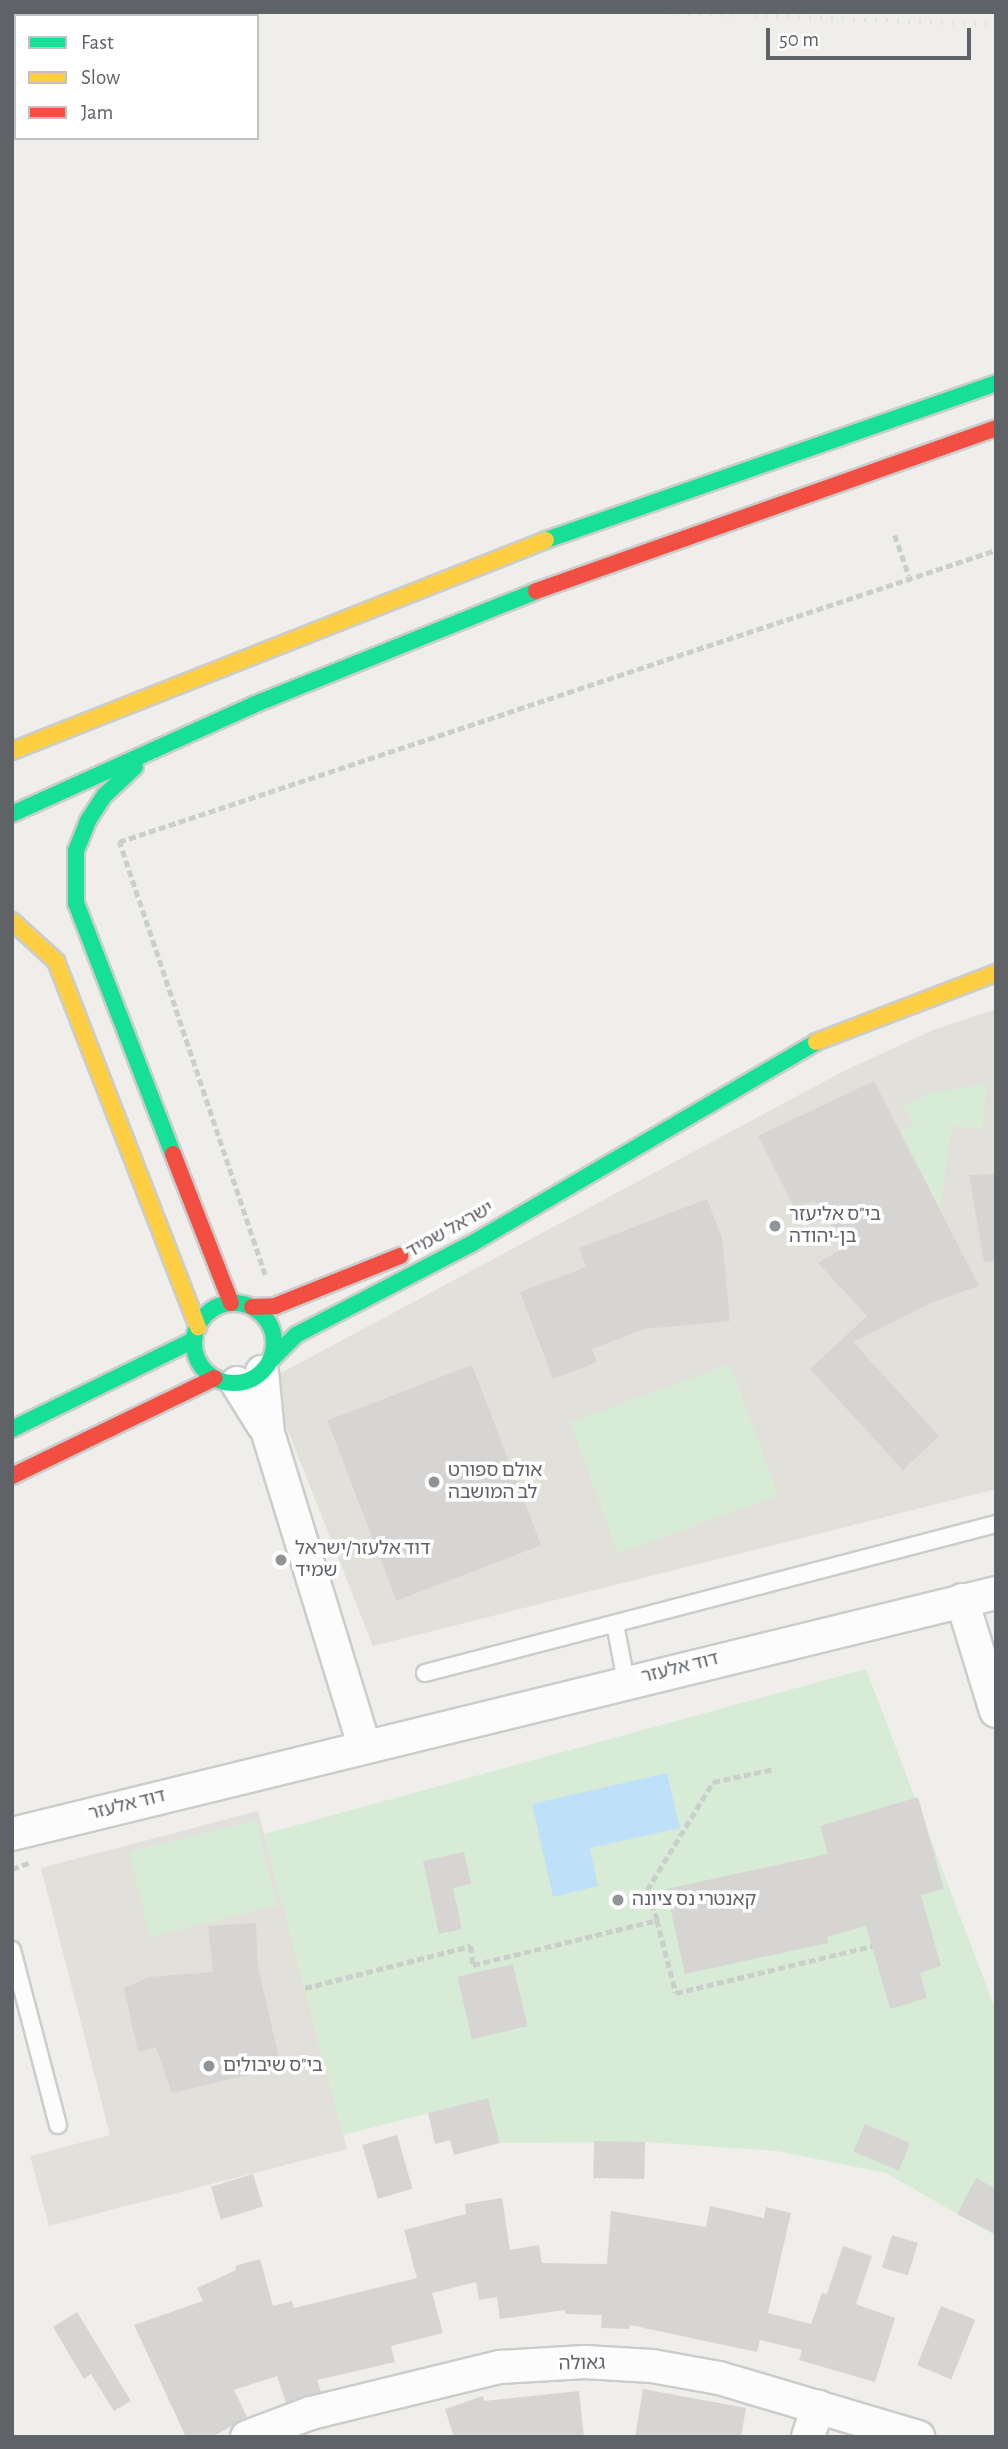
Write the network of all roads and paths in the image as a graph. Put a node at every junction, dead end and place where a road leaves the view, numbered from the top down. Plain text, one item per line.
1 (996, 383) edge
2 (996, 428) edge
3 (895, 535) dead end
4 (996, 550) edge
5 (909, 576) junction
6 (159, 745) junction
7 (12, 751) edge
8 (12, 814) edge
9 (12, 921) edge
10 (996, 973) edge
11 (651, 1136) junction
12 (494, 1211) dead end
13 (421, 1245) dead end
14 (231, 1303) junction
15 (275, 1306) junction
16 (252, 1307) junction
17 (196, 1333) junction
18 (246, 1374) junction
19 (12, 1429) edge
20 (12, 1476) edge
21 (996, 1524) edge
22 (996, 1593) edge
23 (962, 1600) junction
24 (615, 1623) junction
25 (425, 1673) dead end
26 (626, 1681) junction
27 (996, 1711) edge
28 (364, 1745) junction
29 (774, 1769) dead end
30 (12, 1834) edge
31 (657, 1920) junction
32 (872, 1946) dead end
33 (12, 1950) edge
34 (305, 1988) dead end
35 (58, 2125) dead end
36 (818, 2407) junction
37 (247, 2437) edge
38 (808, 2437) edge
39 (918, 2437) edge

1 - 7 main road
2 - 6 main road
3 - 5 path
4 - 5 path
5 - 15 path
6 - 8 main road
6 - 14 main road
9 - 17 main road
10 - 11 main road, ישראל שמיד
11 - 12 main road, ישראל שמיד
11 - 18 main road, ישראל שמיד
13 - 15 main road, ישראל שמיד
14 - 16 main road
14 - 17 main road
15 - 16 main road, ישראל שמיד
16 - 18 main road
17 - 18 main road
17 - 19 main road
18 - 20 main road, ישראל שמיד
18 - 28 street
21 - 24 lane
22 - 23 street, דוד אלעזר
23 - 26 street, דוד אלעזר
23 - 27 street
24 - 25 lane
24 - 26 lane
26 - 28 street, דוד אלעזר
28 - 30 street, דוד אלעזר
29 - 31 path
31 - 32 path
31 - 34 path
33 - 35 lane
36 - 37 street, גאולה
36 - 38 street
36 - 39 street, גאולה

